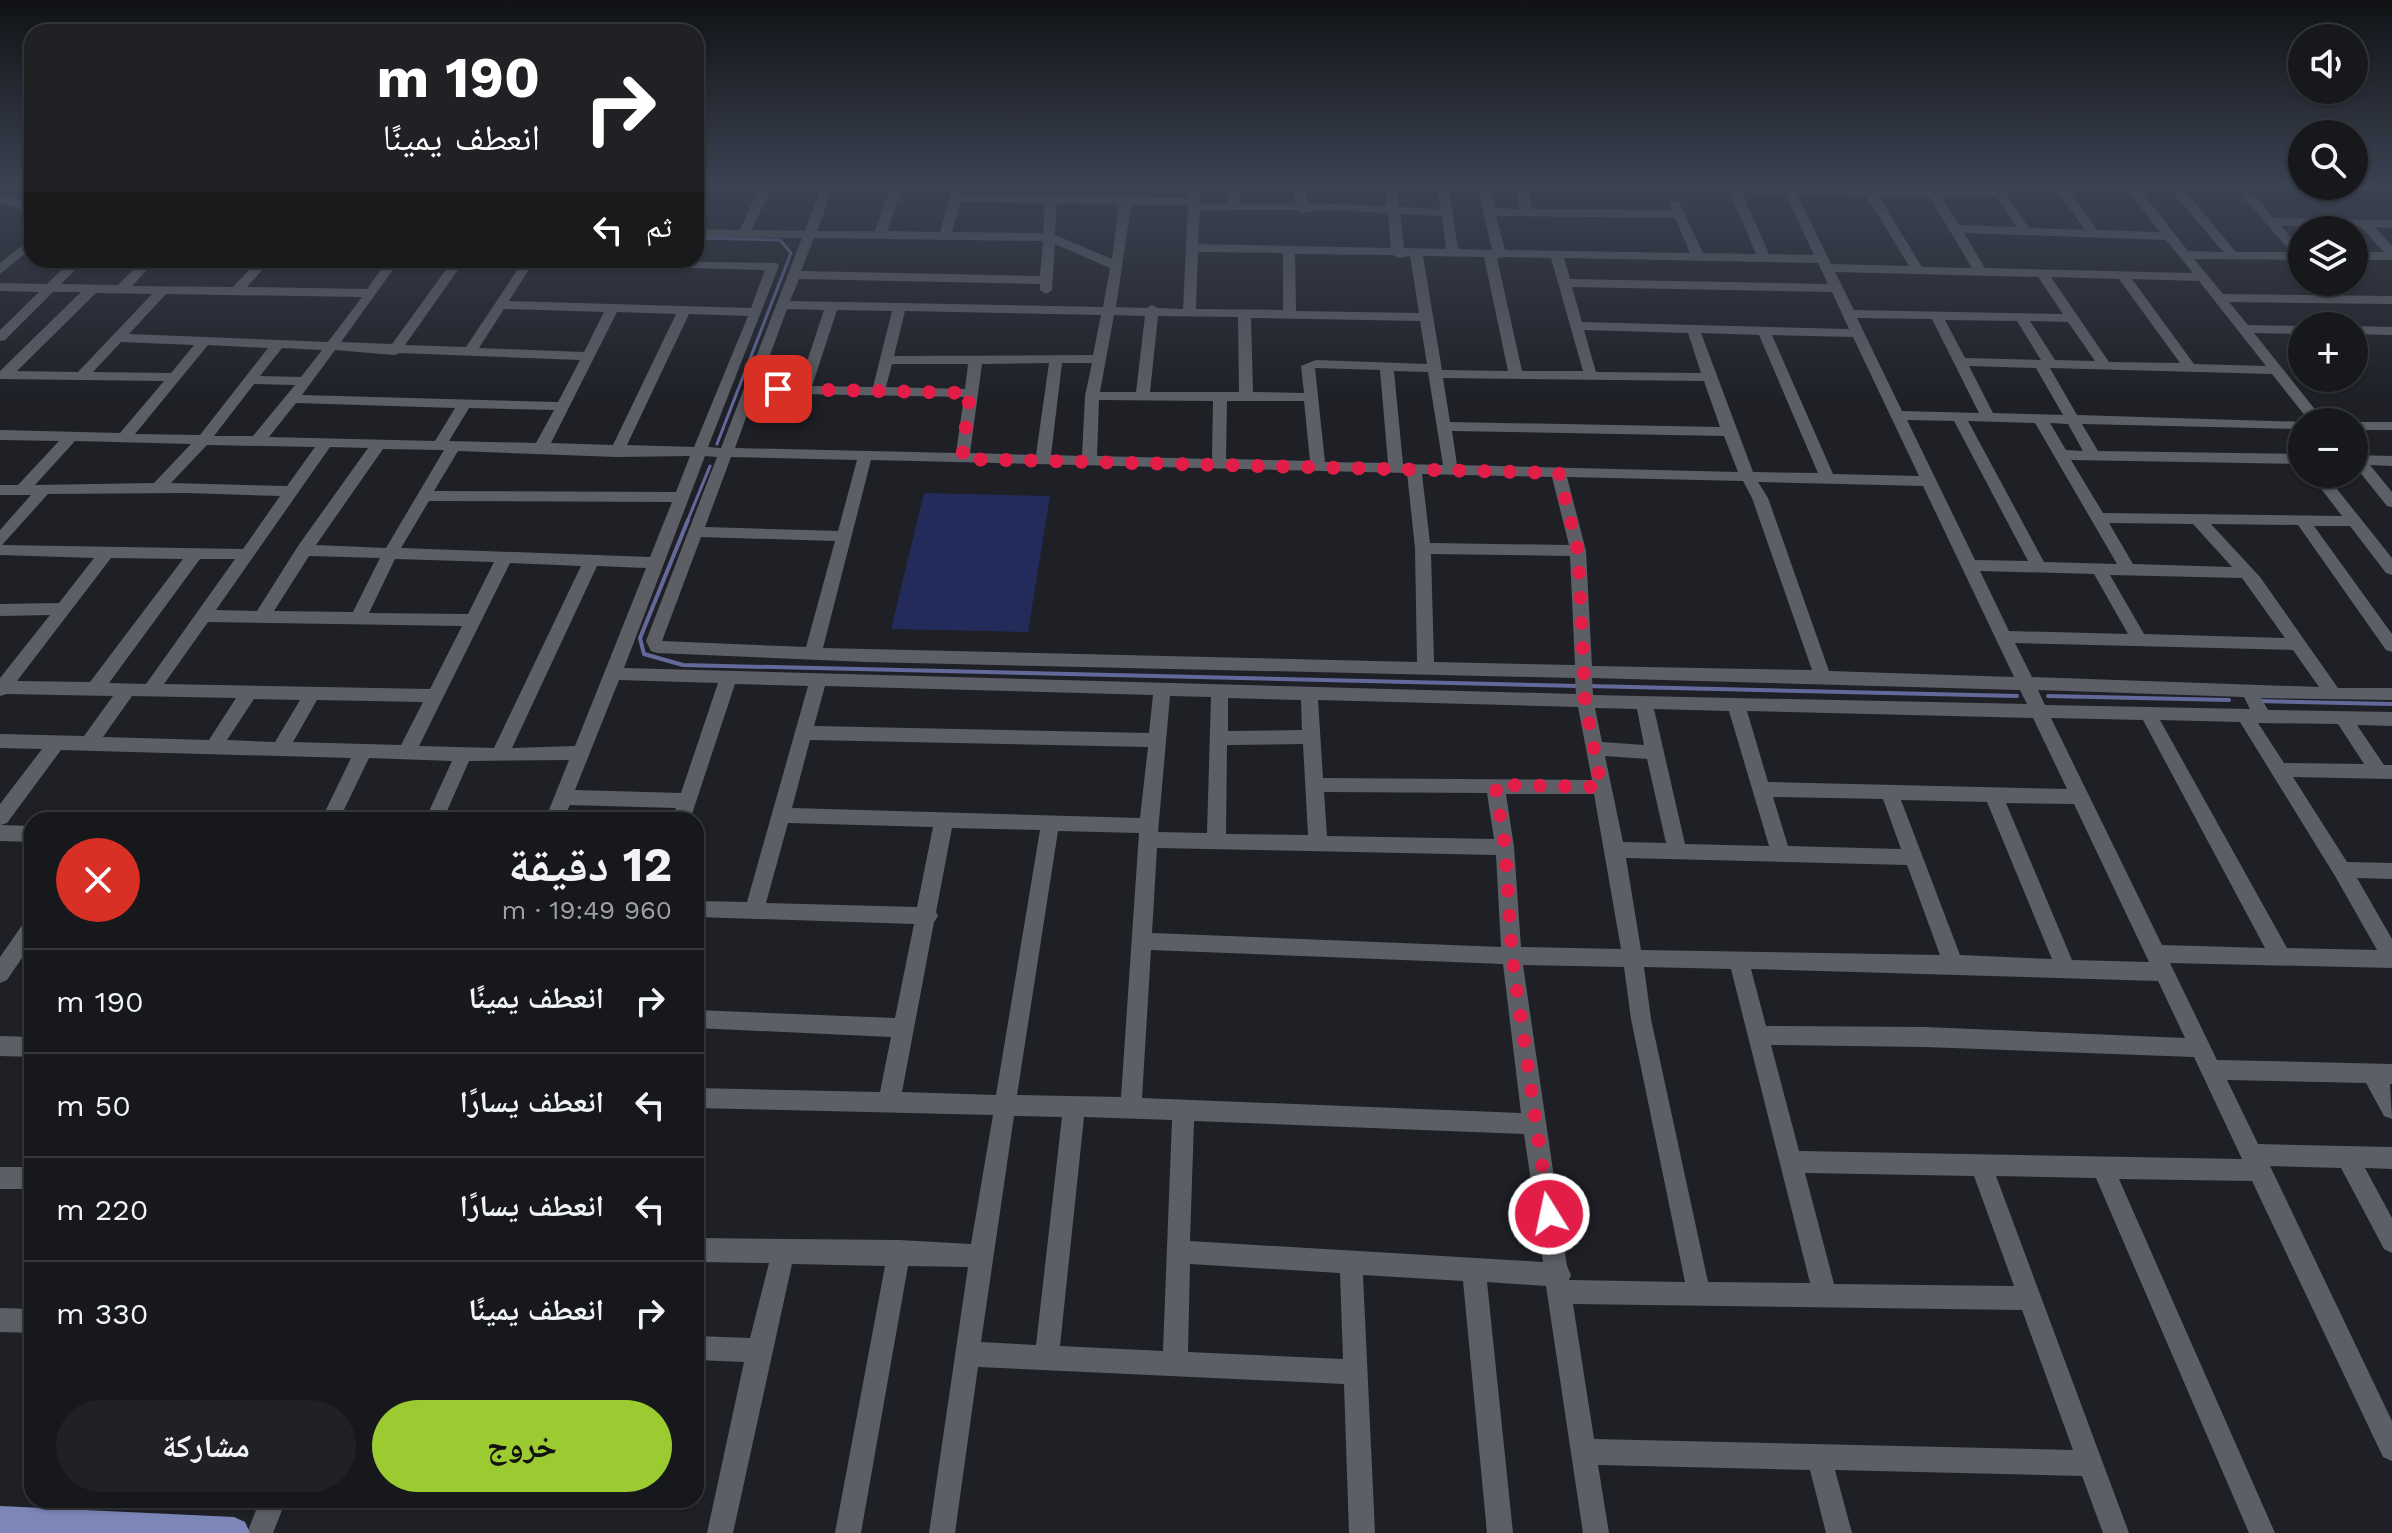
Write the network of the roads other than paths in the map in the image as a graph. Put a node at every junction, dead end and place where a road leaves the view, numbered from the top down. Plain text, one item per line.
1 (1557, 256) edge
2 (1648, 256) edge
3 (802, 257) edge
4 (1048, 257) edge
5 (1095, 257) edge
6 (1118, 257) edge
7 (1192, 257) edge
8 (1289, 257) edge
9 (1416, 257) edge
10 (1495, 257) edge
11 (1675, 257) edge
12 (1698, 257) joint
13 (1720, 257) junction
14 (1821, 257) edge
15 (1910, 257) edge
16 (1972, 257) edge
17 (2185, 257) edge
18 (1764, 258) joint
19 (5, 260) edge
20 (704, 264) edge
21 (1824, 264) junction
22 (1117, 266) junction
23 (71, 268) edge
24 (142, 268) edge
25 (258, 268) edge
26 (388, 268) edge
27 (453, 268) edge
28 (523, 268) edge
29 (0, 270) edge
30 (1918, 270) junction
31 (1982, 273) junction
32 (2042, 274) junction
33 (795, 275) junction
34 (2123, 276) junction
35 (2200, 277) junction
36 (1047, 280) junction
37 (1565, 283) junction
38 (1657, 284) junction
39 (1732, 285) junction
40 (0, 287) edge
41 (50, 288) junction
42 (1835, 288) junction
43 (92, 289) junction
44 (122, 289) junction
45 (163, 290) junction
46 (236, 292) junction
47 (371, 293) junction
48 (2217, 298) junction
49 (2392, 300) edge
50 (500, 305) junction
51 (784, 305) junction
52 (832, 306) junction
53 (900, 306) junction
54 (612, 308) junction
55 (1043, 308) junction
56 (1152, 309) junction
57 (684, 310) junction
58 (1108, 310) junction
59 (1189, 310) junction
60 (756, 312) junction
61 (1244, 312) junction
62 (1290, 313) junction
63 (1848, 314) junction
64 (1936, 315) junction
65 (1426, 317) junction
66 (2021, 317) junction
67 (2071, 318) junction
68 (1578, 326) junction
69 (1693, 329) junction
70 (2243, 329) junction
71 (2288, 330) edge
72 (2368, 330) edge
73 (1764, 331) junction
74 (2392, 331) edge
75 (1857, 333) junction
76 (0, 337) edge
77 (118, 338) junction
78 (205, 340) junction
79 (279, 343) junction
80 (331, 347) junction
81 (394, 351) junction
82 (470, 352) junction
83 (589, 356) junction
84 (976, 358) junction
85 (1056, 358) junction
86 (1099, 359) junction
87 (885, 360) junction
88 (1961, 362) junction
89 (2045, 364) junction
90 (2105, 366) junction
91 (1387, 367) junction
92 (2190, 368) junction
93 (2276, 370) junction
94 (1436, 371) junction
95 (2, 375) edge
96 (1516, 375) junction
97 (82, 376) junction
98 (177, 377) junction
99 (1591, 377) junction
100 (1710, 377) junction
101 (250, 380) junction
102 (304, 381) junction
103 (751, 389) junction
104 (804, 390) junction
105 (878, 393) junction
106 (970, 393) junction
107 (1092, 396) junction
108 (1143, 396) junction
109 (1220, 396) junction
110 (1246, 396) junction
111 (1311, 397) junction
112 (292, 399) junction
113 (464, 404) junction
114 (563, 406) junction
115 (2307, 408) edge
116 (1897, 415) junction
117 (1959, 417) junction
118 (1989, 418) junction
119 (2040, 419) junction
120 (2072, 419) junction
121 (2288, 425) edge
122 (1444, 426) junction
123 (2368, 426) edge
124 (2392, 426) edge
125 (1728, 432) junction
126 (7, 435) edge
127 (72, 436) junction
128 (125, 437) junction
129 (205, 438) junction
130 (259, 439) junction
131 (326, 442) junction
132 (379, 444) junction
133 (445, 447) junction
134 (0, 450) edge
135 (540, 450) junction
136 (617, 452) junction
137 (696, 454) junction
138 (727, 454) junction
139 (2062, 455) junction
140 (2093, 455) junction
141 (865, 457) junction
142 (962, 459) junction
143 (2288, 459) edge
144 (2368, 460) edge
145 (1043, 461) junction
146 (2392, 461) edge
147 (1089, 463) junction
148 (1219, 465) junction
149 (1318, 468) junction
150 (1396, 470) junction
151 (1414, 470) junction
152 (1451, 471) junction
153 (1559, 473) junction
154 (2368, 474) edge
155 (1750, 478) junction
156 (1828, 479) junction
157 (1930, 481) junction
158 (158, 488) junction
159 (2328, 488) edge
160 (0, 490) edge
161 (21, 491) junction
162 (43, 491) junction
163 (293, 491) junction
164 (423, 496) junction
165 (681, 497) junction
166 (2392, 502) edge
167 (2099, 518) junction
168 (2198, 520) junction
169 (2302, 520) junction
170 (2354, 521) junction
171 (697, 532) junction
172 (845, 536) junction
173 (0, 540) edge
174 (1423, 548) junction
175 (0, 550) edge
176 (304, 550) junction
177 (1578, 551) junction
178 (107, 553) junction
179 (196, 553) junction
180 (248, 554) junction
181 (389, 555) junction
182 (504, 559) junction
183 (591, 562) junction
184 (655, 563) junction
185 (1968, 565) junction
186 (2039, 568) junction
187 (2099, 569) junction
188 (2128, 569) junction
189 (2392, 569) edge
190 (2246, 573) junction
191 (61, 609) junction
192 (0, 610) edge
193 (204, 616) junction
194 (262, 617) junction
195 (358, 618) junction
196 (472, 620) junction
197 (2003, 637) junction
198 (2140, 641) junction
199 (2299, 644) junction
200 (2392, 646) edge
201 (813, 654) junction
202 (1426, 668) junction
203 (1582, 671) junction
204 (614, 674) junction
205 (729, 677) junction
206 (1823, 677) junction
207 (818, 679) junction
208 (1944, 682) junction
209 (2024, 683) junction
210 (2108, 685) junction
211 (1, 688) edge
212 (1162, 689) junction
213 (94, 690) junction
214 (127, 690) junction
215 (151, 690) junction
216 (2249, 691) junction
217 (1220, 692) junction
218 (249, 693) junction
219 (1309, 693) junction
220 (312, 694) junction
221 (2333, 694) junction
222 (2392, 694) edge
223 (433, 696) junction
224 (1585, 701) junction
225 (1644, 703) junction
226 (1736, 704) junction
227 (1981, 708) junction
228 (2037, 711) junction
229 (2121, 713) junction
230 (2148, 714) junction
231 (2254, 716) junction
232 (2343, 718) junction
233 (2392, 719) edge
234 (804, 733) junction
235 (1311, 737) junction
236 (1219, 738) junction
237 (1157, 740) junction
238 (0, 741) edge
239 (57, 742) junction
240 (90, 742) junction
241 (215, 745) junction
242 (281, 747) junction
243 (1594, 749) junction
244 (364, 750) junction
245 (407, 752) junction
246 (1655, 752) junction
247 (464, 753) junction
248 (582, 753) junction
249 (500, 755) junction
250 (2278, 770) junction
251 (2385, 772) edge
252 (1315, 785) junction
253 (1495, 785) junction
254 (1601, 787) junction
255 (1761, 789) junction
256 (1889, 792) junction
257 (1994, 796) junction
258 (563, 797) junction
259 (2078, 797) junction
260 (688, 801) junction
261 (334, 812) edge
262 (438, 812) edge
263 (557, 812) edge
264 (684, 812) edge
265 (780, 815) junction
266 (0, 818) edge
267 (944, 821) junction
268 (1050, 824) junction
269 (0, 833) edge
270 (1149, 833) junction
271 (24, 834) edge
272 (1216, 840) junction
273 (1318, 841) junction
274 (1505, 847) junction
275 (1615, 850) junction
276 (1677, 852) junction
277 (1781, 854) junction
278 (1913, 857) junction
279 (2342, 870) junction
280 (2392, 871) edge
281 (704, 909) edge
282 (754, 911) junction
283 (928, 916) junction
284 (24, 939) edge
285 (1143, 941) junction
286 (1512, 956) junction
287 (2281, 957) junction
288 (1634, 958) junction
289 (2392, 958) edge
290 (1739, 962) junction
291 (2159, 963) junction
292 (1953, 964) junction
293 (2066, 969) junction
294 (0, 974) edge
295 (704, 1019) edge
296 (905, 1028) junction
297 (1759, 1035) junction
298 (0, 1046) edge
299 (24, 1047) edge
300 (2202, 1048) junction
301 (2212, 1070) junction
302 (2382, 1073) edge
303 (704, 1098) edge
304 (889, 1103) junction
305 (1004, 1106) junction
306 (1074, 1107) junction
307 (1131, 1108) junction
308 (2392, 1109) edge
309 (1183, 1110) junction
310 (1533, 1124) junction
311 (2348, 1158) junction
312 (2392, 1158) edge
313 (1793, 1162) junction
314 (2256, 1163) junction
315 (1981, 1165) junction
316 (2103, 1168) junction
317 (0, 1178) edge
318 (24, 1178) edge
319 (2392, 1241) edge
320 (704, 1250) edge
321 (899, 1252) junction
322 (1179, 1252) junction
323 (783, 1253) junction
324 (981, 1256) junction
325 (1351, 1261) junction
326 (1474, 1269) junction
327 (1560, 1284) junction
328 (1699, 1293) junction
329 (1825, 1296) junction
330 (2029, 1298) junction
331 (0, 1320) edge
332 (24, 1321) edge
333 (704, 1348) edge
334 (759, 1351) junction
335 (967, 1354) junction
336 (1047, 1357) junction
337 (1175, 1363) junction
338 (1355, 1372) junction
339 (2384, 1411) edge
340 (2392, 1448) edge
341 (1585, 1452) junction
342 (1819, 1457) junction
343 (2090, 1463) junction
344 (270, 1508) edge
345 (0, 1522) edge
346 (234, 1533) edge
347 (260, 1533) edge
348 (720, 1533) edge
349 (848, 1533) edge
350 (942, 1533) edge
351 (1362, 1533) edge
352 (1500, 1533) edge
353 (1596, 1533) edge
354 (1839, 1533) edge
355 (2116, 1533) edge
356 (2262, 1533) edge

1 - 37 street
2 - 38 street
3 - 33 street
4 - 36 street
5 - 22 street
6 - 22 street
7 - 59 street
8 - 62 street
9 - 65 street
10 - 96 street
11 - 12 street
12 - 13 street
13 - 18 street
13 - 39 street
14 - 21 street
15 - 30 street
16 - 31 street
17 - 35 street
18 - 21 street
19 - 29 street
20 - 60 street
21 - 30 street
21 - 42 street
22 - 58 street
23 - 41 street
24 - 44 street
25 - 46 street
26 - 47 street
27 - 81 street
28 - 50 street
30 - 31 street
31 - 32 street
32 - 34 street
32 - 67 street
33 - 36 street
33 - 51 street
34 - 35 street
34 - 92 street
35 - 48 street
36 - 55 street
37 - 38 street
37 - 68 street
38 - 39 street
39 - 42 street
40 - 41 street
41 - 43 street
41 - 76 street
42 - 63 street
43 - 44 street
43 - 95 street
44 - 45 street
45 - 46 street
45 - 77 street
46 - 47 street
47 - 80 street
48 - 49 street
48 - 70 street
50 - 54 street
50 - 82 street
51 - 52 street
51 - 103 street
52 - 53 street
52 - 104 street
53 - 55 street
53 - 87 street
54 - 57 street
54 - 83 street
55 - 58 street
56 - 58 street
56 - 59 street
56 - 108 street
57 - 60 street
57 - 136 street
58 - 86 street
59 - 61 street
60 - 137 street
61 - 62 street
61 - 110 street
62 - 65 street
63 - 64 street
63 - 75 street
64 - 66 street
64 - 88 street
65 - 94 street
66 - 67 street
66 - 89 street
67 - 90 street
68 - 69 street
68 - 99 street
69 - 73 street
69 - 100 street
70 - 71 street
70 - 93 street
72 - 74 street
73 - 75 street
73 - 156 street
75 - 116 street
77 - 78 street
77 - 97 street
78 - 79 street
78 - 98 street
79 - 80 street
79 - 101 street
80 - 81 street
80 - 102 street
81 - 82 street
82 - 83 street
83 - 114 street
84 - 85 street
84 - 87 street
84 - 106 street
85 - 86 street
85 - 145 street
86 - 107 street
87 - 105 street
88 - 89 street
88 - 118 street
89 - 90 street
89 - 120 street
90 - 92 street
91 - 94 street
91 - 111 street
91 - 150 street
92 - 93 street
93 - 115 street
94 - 96 street
94 - 122 street
95 - 97 street
96 - 99 street
97 - 98 street
98 - 128 street
99 - 100 street
100 - 125 street
101 - 102 street
101 - 129 street
102 - 112 street
103 - 104 street
103 - 138 street
104 - 105 street
105 - 106 street
106 - 142 street
107 - 108 street
107 - 147 street
108 - 109 street
109 - 110 street
109 - 148 street
110 - 111 street
111 - 149 street
112 - 113 street
112 - 130 street
113 - 114 street
113 - 133 street
114 - 135 street
116 - 117 street
116 - 157 street
117 - 118 street
117 - 186 street
118 - 119 street
119 - 120 street
119 - 139 street
120 - 121 street
120 - 140 street
122 - 125 street
122 - 152 street
123 - 124 street
125 - 155 street
126 - 127 street
126 - 134 street
127 - 128 street
127 - 161 street
128 - 129 street
129 - 130 street
129 - 158 street
130 - 131 street
131 - 132 street
131 - 163 street
132 - 133 street
132 - 176 street
133 - 135 street
133 - 164 street
135 - 136 street
136 - 137 street
137 - 138 street
137 - 165 street
138 - 141 street
138 - 171 street
139 - 140 street
139 - 167 street
140 - 143 street
141 - 142 street
141 - 172 street
142 - 145 street
144 - 146 street
145 - 147 street
147 - 148 street
148 - 149 street
149 - 150 street
150 - 151 street
151 - 152 street
151 - 174 street
152 - 153 street
153 - 155 street
153 - 177 street
154 - 166 street
155 - 156 street
155 - 206 street
156 - 157 street
157 - 185 street
158 - 162 street
158 - 163 street
159 - 170 street
160 - 161 street
161 - 162 street
162 - 173 street
163 - 180 street
164 - 165 street
164 - 181 street
165 - 184 street
167 - 168 street
167 - 188 street
168 - 169 street
168 - 190 street
169 - 170 street
169 - 200 street
170 - 189 street
171 - 172 street
171 - 201 street
172 - 201 street
174 - 177 street
174 - 202 street
175 - 178 street
176 - 181 street
176 - 194 street
177 - 203 street
178 - 179 street
178 - 191 street
179 - 180 street
179 - 213 street
180 - 193 street
181 - 182 street
181 - 195 street
182 - 183 street
182 - 196 street
183 - 184 street
183 - 249 street
184 - 204 street
185 - 186 street
185 - 197 street
186 - 187 street
187 - 188 street
187 - 198 street
188 - 190 street
190 - 199 street
191 - 192 street
191 - 211 street
193 - 194 street
193 - 215 street
194 - 195 street
195 - 196 street
196 - 223 street
197 - 198 street
197 - 209 street
198 - 199 street
199 - 221 street
201 - 202 street
202 - 203 street
203 - 206 street
203 - 224 street
204 - 205 street
204 - 248 street
205 - 207 street
205 - 260 street
206 - 208 street
207 - 212 street
207 - 234 street
208 - 209 street
208 - 227 street
209 - 210 street
209 - 228 street
210 - 216 street
210 - 229 street
211 - 213 street
212 - 217 street
212 - 237 street
213 - 214 street
214 - 215 street
214 - 240 street
215 - 218 street
216 - 221 street
216 - 231 street
217 - 219 street
217 - 236 street
218 - 220 street
218 - 241 street
219 - 224 street
219 - 235 street
220 - 223 street
220 - 242 street
221 - 222 street
223 - 245 street
224 - 225 street
224 - 243 street
225 - 226 street
225 - 246 street
226 - 227 street
226 - 255 street
227 - 228 street
228 - 229 street
228 - 259 street
229 - 230 street
230 - 231 street
230 - 287 street
231 - 232 street
231 - 250 street
232 - 233 street
232 - 251 street
234 - 237 street
234 - 265 street
235 - 236 street
235 - 252 street
236 - 272 street
237 - 270 street
238 - 239 street
239 - 240 street
239 - 266 street
240 - 241 street
241 - 242 street
242 - 244 street
243 - 246 street
243 - 254 street
244 - 245 street
244 - 261 street
245 - 247 street
246 - 276 street
247 - 249 street
247 - 262 street
248 - 249 street
248 - 258 street
250 - 251 street
250 - 279 street
252 - 253 street
252 - 273 street
253 - 254 street
253 - 274 street
254 - 275 street
255 - 256 street
255 - 277 street
256 - 257 street
256 - 278 street
257 - 259 street
257 - 293 street
258 - 260 street
258 - 263 street
259 - 291 street
260 - 264 street
265 - 267 street
265 - 282 street
267 - 268 street
267 - 283 street
268 - 270 street
268 - 305 street
269 - 271 street
270 - 272 street
270 - 285 street
272 - 273 street
273 - 274 street
274 - 286 street
275 - 276 street
275 - 288 street
276 - 277 street
277 - 278 street
278 - 292 street
279 - 280 street
279 - 289 street
281 - 282 street
282 - 283 street
283 - 296 street
284 - 294 street
285 - 286 street
285 - 307 street
286 - 288 street
286 - 310 street
287 - 289 street
287 - 291 street
288 - 290 street
288 - 328 street
290 - 292 street
290 - 297 street
291 - 293 street
291 - 300 street
292 - 293 street
295 - 296 street
296 - 304 street
297 - 300 street
297 - 313 street
298 - 299 street
300 - 301 street
301 - 302 street
301 - 314 street
302 - 308 street
303 - 304 street
304 - 305 street
305 - 306 street
305 - 324 street
306 - 307 street
306 - 336 street
307 - 309 street
309 - 310 street
309 - 322 street
310 - 327 street
311 - 312 street
311 - 314 street
311 - 319 street
313 - 315 street
313 - 329 street
314 - 316 street
314 - 339 street
315 - 316 street
315 - 330 street
316 - 356 street
317 - 318 street
320 - 323 street
321 - 323 street
321 - 324 street
321 - 349 street
322 - 325 street
322 - 337 street
323 - 334 street
324 - 335 street
325 - 326 street
325 - 338 street
326 - 327 street
326 - 352 street
327 - 328 street
327 - 341 street
328 - 329 street
329 - 330 street
330 - 343 street
331 - 332 street
333 - 334 street
334 - 348 street
335 - 336 street
335 - 350 street
336 - 337 street
337 - 338 street
338 - 351 street
339 - 340 street
341 - 342 street
341 - 353 street
342 - 343 street
342 - 354 street
343 - 355 street
344 - 347 street
345 - 346 main road

